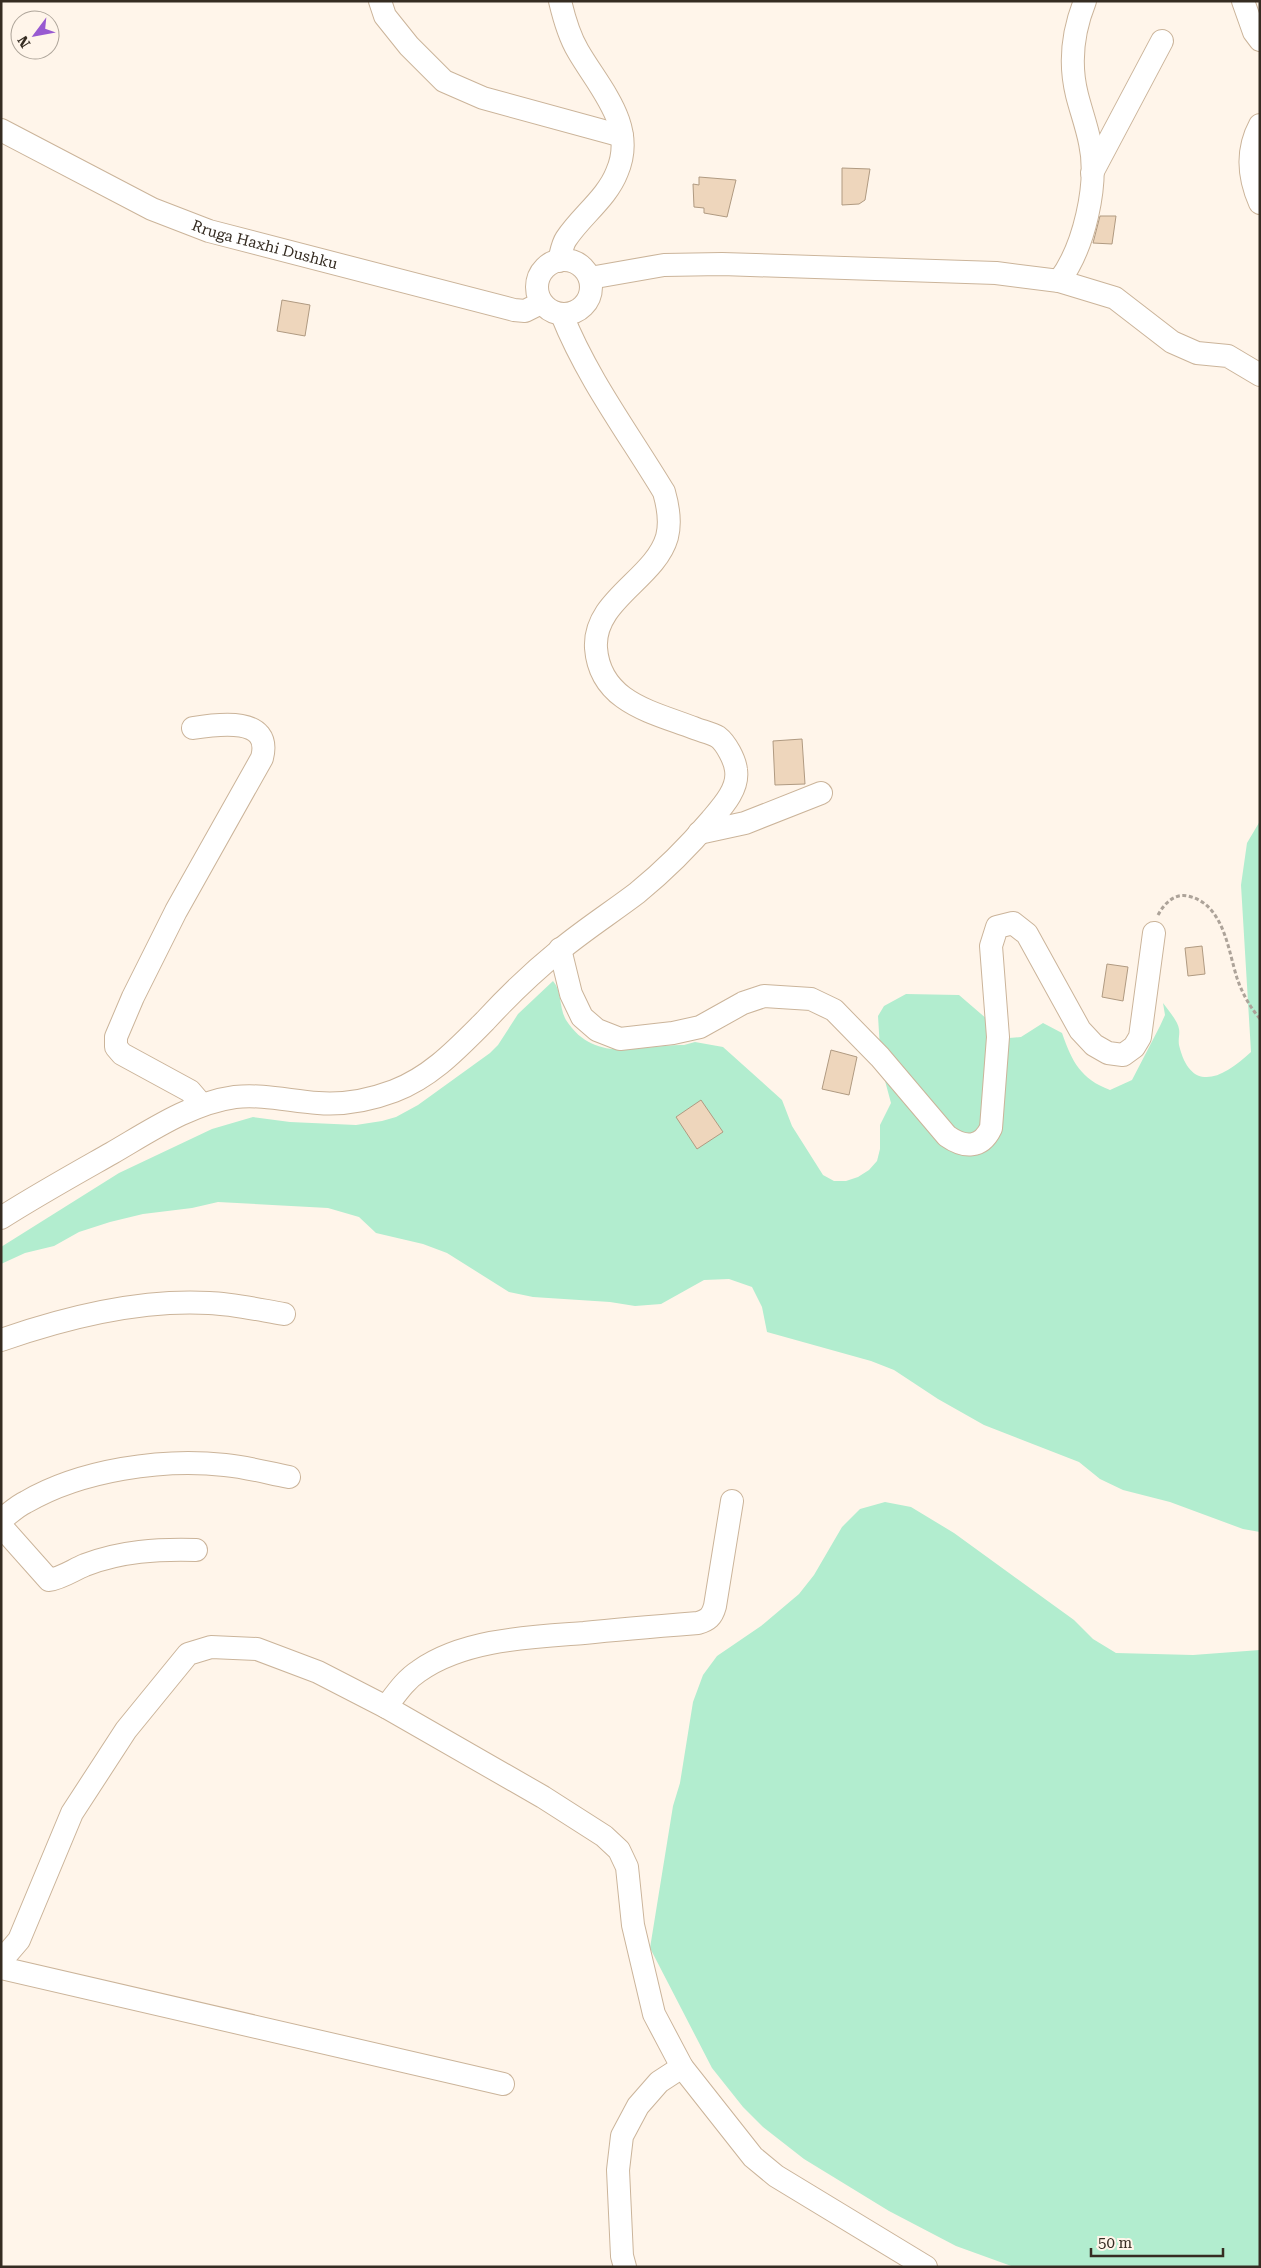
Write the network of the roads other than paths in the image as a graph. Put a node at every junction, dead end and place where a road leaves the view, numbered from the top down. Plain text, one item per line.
1 (380, 1) edge
2 (560, 1) edge
3 (1085, 1) edge
4 (1243, 1) edge
5 (1260, 40) edge
6 (1162, 41) dead end
7 (1260, 125) edge
8 (1, 130) edge
9 (622, 136) junction
10 (1092, 174) junction
11 (1260, 203) edge
12 (559, 260) junction
13 (590, 278) junction
14 (1059, 281) junction
15 (542, 303) junction
16 (562, 315) junction
17 (1260, 375) edge
18 (194, 728) dead end
19 (821, 793) dead end
20 (699, 833) junction
21 (1154, 932) road end
22 (560, 950) junction
23 (202, 1105) junction
24 (1, 1218) edge
25 (284, 1314) dead end
26 (1, 1340) edge
27 (289, 1477) dead end
28 (732, 1501) dead end
29 (1, 1520) edge
30 (1, 1526) edge
31 (196, 1550) dead end
32 (386, 1708) junction
33 (1, 1961) edge
34 (1, 1968) edge
35 (682, 2067) junction
36 (503, 2084) dead end
37 (625, 2267) edge
38 (926, 2267) edge

1 - 9 street
2 - 9 street
3 - 10 street
4 - 5 street
6 - 10 street
7 - 11 street
8 - 15 street, Rruga Haxhi Dushku
9 - 12 street
10 - 14 street
12 - 13 street
12 - 15 street
13 - 14 street
13 - 16 street
14 - 17 street
15 - 16 street
16 - 20 street
18 - 23 street
19 - 20 street
20 - 22 street
21 - 22 street
22 - 23 street
23 - 24 street
25 - 26 street
27 - 29 street
28 - 32 street
30 - 31 street
32 - 33 street
32 - 35 street
34 - 36 street
35 - 37 street
35 - 38 street

